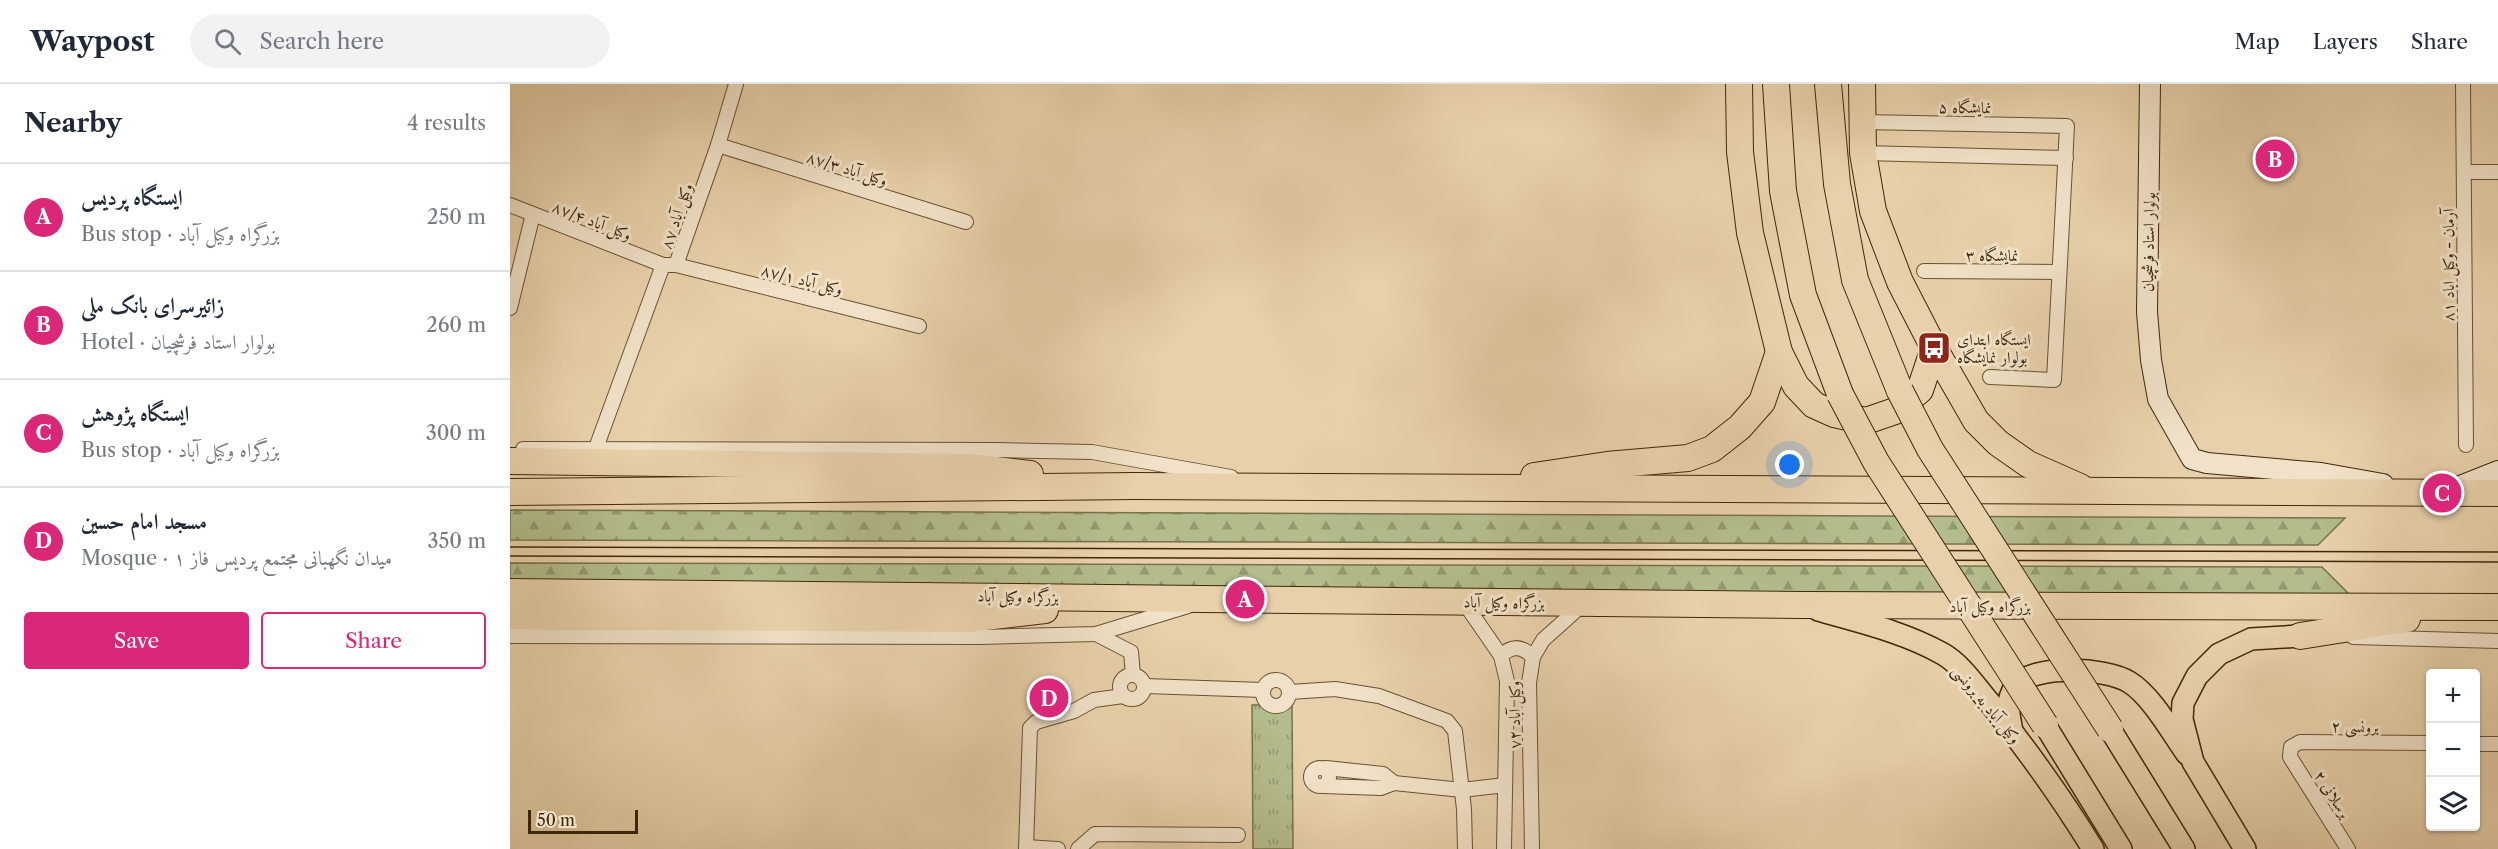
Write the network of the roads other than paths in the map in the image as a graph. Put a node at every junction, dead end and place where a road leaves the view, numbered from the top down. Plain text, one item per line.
1 (736, 84) edge
2 (1739, 84) edge
3 (1776, 84) edge
4 (1828, 84) edge
5 (1862, 84) edge
6 (2150, 84) edge
7 (2463, 84) edge
8 (1862, 122) junction
9 (718, 145) junction
10 (1863, 153) junction
11 (2066, 158) junction
12 (2463, 172) junction
13 (2498, 172) edge
14 (510, 206) edge
15 (533, 214) junction
16 (966, 222) dead end
17 (669, 265) junction
18 (1924, 271) dead end
19 (2059, 272) junction
20 (510, 308) edge
21 (919, 326) dead end
22 (1934, 348) junction
23 (1779, 352) junction
24 (1990, 377) dead end
25 (2466, 445) dead end
26 (596, 448) junction
27 (510, 449) edge
28 (510, 461) edge
29 (2498, 471) edge
30 (1135, 486) junction
31 (1292, 487) junction
32 (1452, 488) junction
33 (2091, 491) junction
34 (510, 492) edge
35 (2442, 493) junction
36 (2498, 493) edge
37 (510, 592) edge
38 (1149, 598) junction
39 (1213, 598) junction
40 (1463, 601) junction
41 (1585, 603) junction
42 (1803, 605) junction
43 (2493, 607) edge
44 (510, 616) edge
45 (1096, 634) junction
46 (510, 636) edge
47 (2300, 636) junction
48 (2498, 640) edge
49 (1501, 656) junction
50 (1533, 657) junction
51 (1133, 675) junction
52 (1144, 686) junction
53 (1263, 690) junction
54 (1290, 692) junction
55 (1123, 696) junction
56 (2045, 725) joint
57 (2110, 729) joint
58 (2013, 732) junction
59 (2426, 743) edge
60 (2480, 744) edge
61 (2498, 744) edge
62 (2290, 757) joint
63 (2193, 762) junction
64 (1394, 783) junction
65 (1505, 784) junction
66 (1462, 790) junction
67 (1238, 835) dead end
68 (1026, 848) edge
69 (1058, 849) edge
70 (1078, 849) edge
71 (1465, 849) edge
72 (1504, 849) edge
73 (1532, 849) edge
74 (2092, 849) edge
75 (2121, 849) edge
76 (2184, 849) edge
77 (2244, 849) edge
78 (2348, 849) edge

1 - 9 street, وکیل آباد ۸۷
2 - 23 highway
3 - 56 highway, bridge
4 - 57 highway, bridge
5 - 8 highway
6 - 35 street, بولوار استاد فرشچیان
7 - 12 street, آرمان - وکیل اباد ۸۱
8 - 10 highway
8 - 11 street, نمایشگاه ۵
9 - 16 street, وکیل آباد ۸۷/۳
9 - 17 street, وکیل آباد ۸۷
10 - 11 street
10 - 22 highway
11 - 19 street
12 - 13 street
12 - 25 street, آرمان - وکیل اباد ۸۱
14 - 15 street, وکیل آباد ۸۷/۴
15 - 17 street, وکیل آباد ۸۷/۴
15 - 20 street
17 - 21 street, وکیل آباد ۸۷/۱
17 - 26 street, وکیل آباد ۸۷
18 - 19 street, نمایشگاه ۳
19 - 24 street
22 - 23 highway
22 - 33 highway
23 - 32 highway
26 - 27 street
26 - 31 street
28 - 30 highway
29 - 35 street
30 - 31 highway
30 - 34 highway
31 - 32 highway
32 - 33 highway
33 - 35 highway
35 - 36 highway
37 - 38 highway, بزرگراه وکیل آباد
38 - 39 highway, بزرگراه وکیل آباد
38 - 44 highway
39 - 40 highway, بزرگراه وکیل آباد
39 - 45 street
40 - 41 highway, بزرگراه وکیل آباد
40 - 49 street, ۷۲ وکیل آباد
41 - 42 highway, بزرگراه وکیل آباد
41 - 50 street, ۷۲ وکیل آباد
42 - 43 highway, بزرگراه وکیل آباد
42 - 58 main road, وکیل آباد به برونسی
43 - 47 highway
45 - 46 street
45 - 51 street
47 - 48 street
47 - 63 main road
49 - 50 street
49 - 65 street, ۷۲ وکیل آباد
50 - 73 street, ۷۲ وکیل آباد
51 - 52 street
51 - 55 street
52 - 53 street
52 - 55 street
53 - 54 street
53 - 54 street
54 - 66 street
55 - 68 street
56 - 75 main road
57 - 76 main road
58 - 63 main road
58 - 74 main road, وکیل آباد به برونسی
59 - 62 street, برونسی ۲
60 - 61 street
62 - 78 street, برسلانی ۲
63 - 77 main road
64 - 64 street
64 - 66 street
65 - 66 street
65 - 72 street, ۷۲ وکیل آباد
66 - 71 street
67 - 70 street
68 - 69 street

